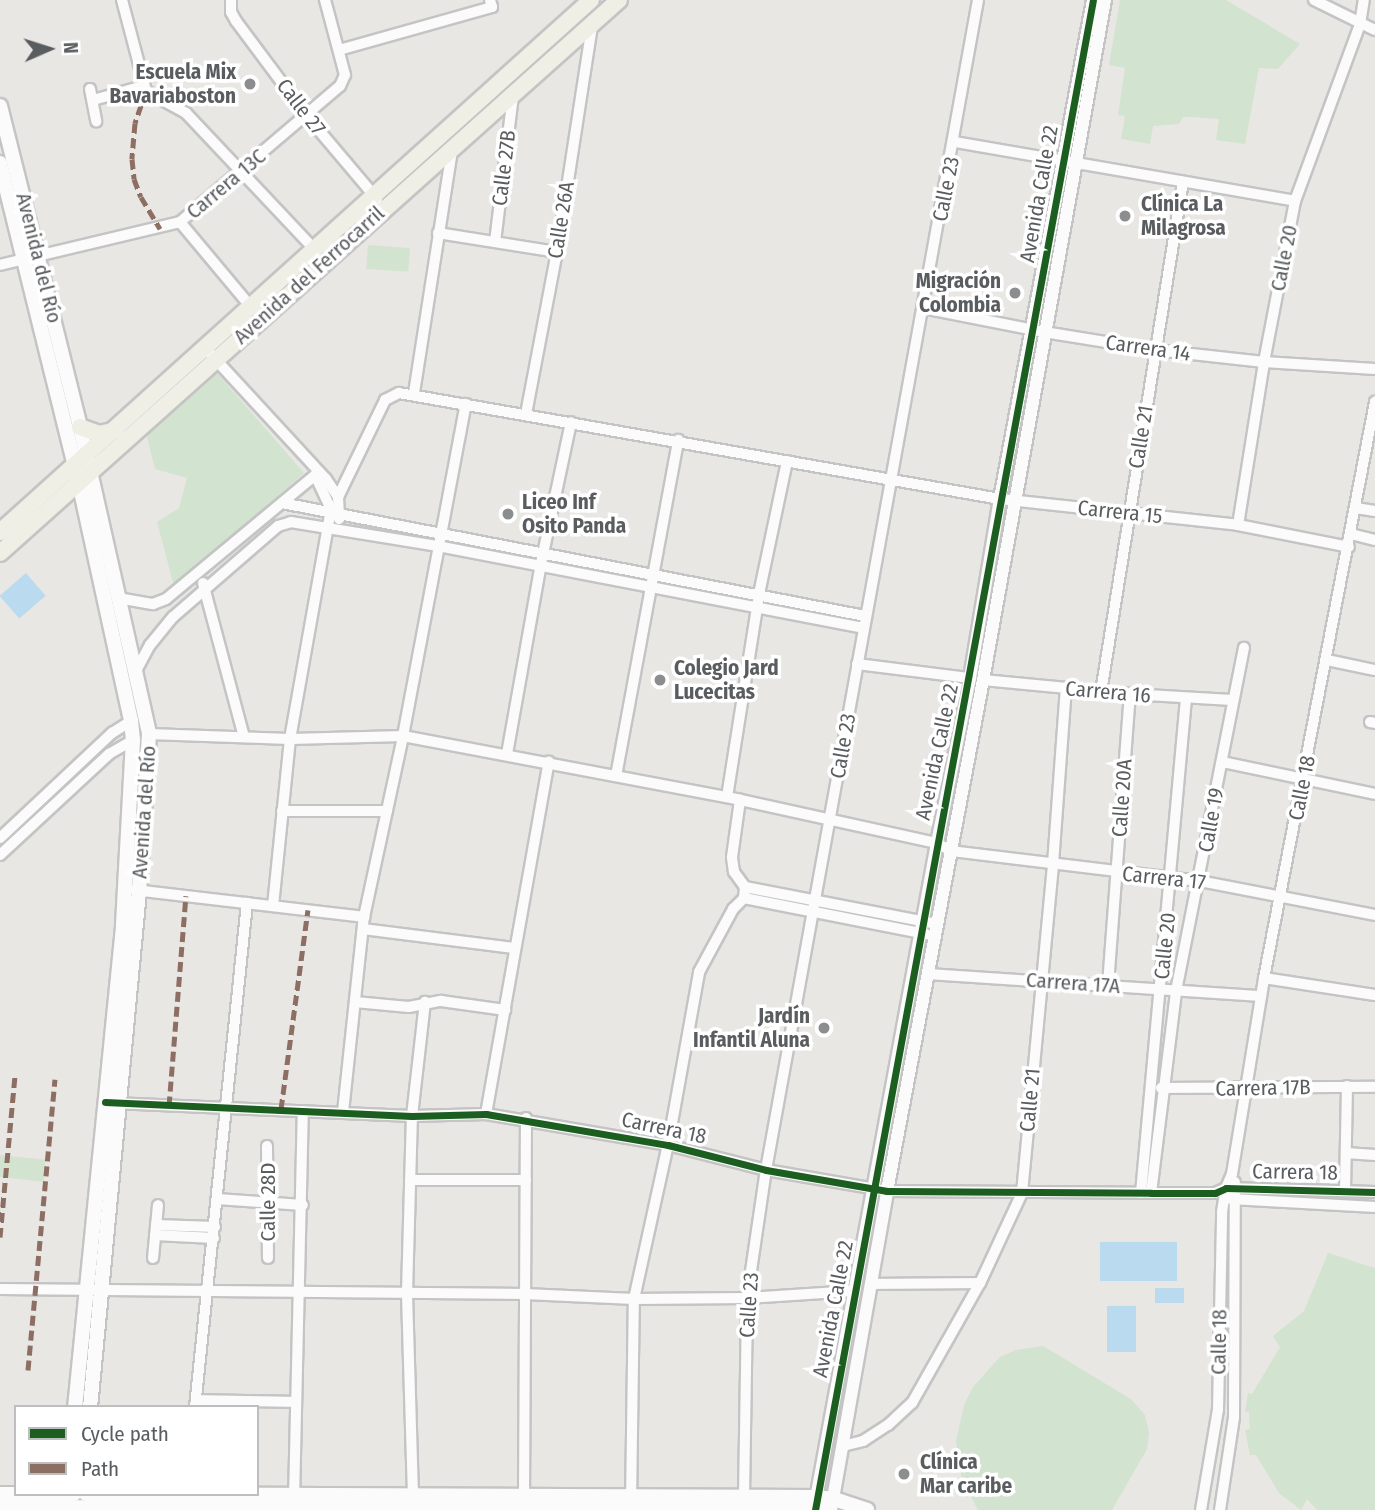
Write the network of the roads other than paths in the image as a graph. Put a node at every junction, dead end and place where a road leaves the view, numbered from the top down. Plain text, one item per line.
1 (122, 0) edge
2 (231, 0) edge
3 (325, 0) edge
4 (591, 0) edge
5 (619, 0) edge
6 (978, 0) edge
7 (1093, 0) edge
8 (1105, 0) edge
9 (1314, 0) edge
10 (1364, 0) edge
11 (491, 3) edge
12 (592, 24) junction
13 (1360, 24) junction
14 (1375, 30) edge
15 (339, 50) junction
16 (144, 86) junction
17 (513, 94) junction
18 (0, 106) edge
19 (306, 115) junction
20 (96, 121) dead end
21 (954, 142) junction
22 (453, 148) junction
23 (1068, 162) junction
24 (0, 163) edge
25 (241, 171) junction
26 (1183, 182) junction
27 (379, 201) junction
28 (1296, 201) junction
29 (180, 222) junction
30 (438, 233) junction
31 (495, 242) junction
32 (314, 249) junction
33 (556, 251) junction
34 (32, 258) junction
35 (0, 265) edge
36 (252, 308) junction
37 (923, 308) junction
38 (1038, 331) junction
39 (1156, 350) junction
40 (211, 355) junction
41 (1264, 362) junction
42 (1375, 369) edge
43 (414, 393) junction
44 (1375, 402) edge
45 (466, 404) junction
46 (526, 414) junction
47 (1373, 416) edge
48 (571, 422) junction
49 (80, 427) junction
50 (116, 430) junction
51 (678, 440) junction
52 (787, 461) junction
53 (82, 470) junction
54 (317, 473) junction
55 (891, 481) junction
56 (338, 496) junction
57 (1007, 500) junction
58 (282, 503) junction
59 (1356, 508) junction
60 (1375, 511) edge
61 (1129, 513) junction
62 (335, 515) junction
63 (1238, 525) junction
64 (332, 527) junction
65 (0, 532) edge
66 (1351, 534) junction
67 (1375, 540) edge
68 (439, 541) junction
69 (1349, 547) junction
70 (0, 553) edge
71 (543, 555) junction
72 (540, 568) junction
73 (198, 575) junction
74 (652, 575) junction
75 (206, 588) junction
76 (649, 588) junction
77 (760, 594) junction
78 (118, 598) junction
79 (758, 607) junction
80 (865, 616) junction
81 (863, 628) junction
82 (1244, 648) dead end
83 (1327, 660) junction
84 (858, 664) junction
85 (1375, 670) edge
86 (136, 671) junction
87 (977, 679) junction
88 (1066, 689) junction
89 (1101, 692) junction
90 (1130, 694) junction
91 (1186, 699) junction
92 (1233, 700) junction
93 (131, 721) junction
94 (149, 734) junction
95 (403, 736) junction
96 (244, 737) junction
97 (290, 739) junction
98 (133, 740) junction
99 (507, 754) junction
100 (549, 762) junction
101 (1222, 762) junction
102 (616, 776) junction
103 (1303, 779) junction
104 (1375, 794) edge
105 (727, 797) junction
106 (740, 800) junction
107 (282, 811) junction
108 (387, 811) junction
109 (831, 819) junction
110 (0, 838) edge
111 (937, 843) junction
112 (951, 851) junction
113 (0, 855) edge
114 (1053, 864) junction
115 (1116, 873) junction
116 (1171, 878) junction
117 (1200, 881) junction
118 (132, 890) junction
119 (744, 892) junction
120 (1282, 895) junction
121 (815, 898) junction
122 (247, 903) junction
123 (273, 906) junction
124 (813, 911) junction
125 (1375, 915) edge
126 (364, 917) junction
127 (922, 927) junction
128 (363, 929) junction
129 (936, 930) junction
130 (514, 948) junction
131 (928, 974) junction
132 (1264, 978) junction
133 (1041, 981) junction
134 (1108, 985) junction
135 (1160, 990) junction
136 (1176, 991) junction
137 (1375, 995) edge
138 (1261, 996) junction
139 (355, 1002) junction
140 (425, 1002) junction
141 (505, 1010) junction
142 (1347, 1086) junction
143 (1375, 1087) edge
144 (1151, 1088) junction
145 (1166, 1088) junction
146 (1247, 1089) junction
147 (112, 1103) junction
148 (225, 1108) junction
149 (303, 1111) junction
150 (343, 1112) junction
151 (486, 1114) junction
152 (412, 1116) junction
153 (526, 1118) junction
154 (668, 1145) junction
155 (267, 1146) dead end
156 (1346, 1153) junction
157 (1375, 1155) edge
158 (766, 1170) junction
159 (410, 1180) junction
160 (526, 1180) junction
161 (880, 1190) junction
162 (1345, 1190) junction
163 (1375, 1192) edge
164 (1022, 1193) junction
165 (1146, 1193) junction
166 (1227, 1194) junction
167 (218, 1199) junction
168 (268, 1203) junction
169 (158, 1205) dead end
170 (303, 1205) junction
171 (1375, 1207) edge
172 (156, 1230) junction
173 (214, 1232) junction
174 (153, 1258) dead end
175 (268, 1258) dead end
176 (980, 1283) junction
177 (871, 1284) junction
178 (0, 1289) edge
179 (87, 1289) junction
180 (102, 1289) junction
181 (300, 1291) junction
182 (854, 1291) junction
183 (208, 1293) junction
184 (407, 1293) junction
185 (526, 1294) junction
186 (747, 1298) junction
187 (634, 1299) junction
188 (296, 1402) junction
189 (196, 1403) edge
190 (75, 1405) edge
191 (90, 1405) edge
192 (843, 1446) junction
193 (33, 1496) edge
194 (188, 1496) edge
195 (413, 1496) junction
196 (744, 1497) junction
197 (73, 1501) edge
198 (294, 1505) edge
199 (524, 1505) edge
200 (631, 1505) edge
201 (832, 1505) edge
202 (0, 1507) edge
203 (817, 1507) edge
204 (762, 1510) edge
205 (867, 1510) edge
206 (1201, 1510) edge
207 (1220, 1510) edge

1 - 16 street
2 - 19 street, Calle 27
3 - 15 street
4 - 27 main road, Avenida del Ferrocarril
5 - 12 main road, Avenida del Ferrocarril
6 - 21 street, Calle 23
7 - 23 street, Avenida Calle 22
8 - 23 street, Avenida Calle 22
9 - 13 street
10 - 13 street, Calle 20
11 - 15 street
12 - 17 main road, Avenida del Ferrocarril
12 - 33 street, Calle 26A
13 - 14 street
13 - 28 street, Calle 20
15 - 19 street, Carrera 13C
16 - 20 street
16 - 25 street
17 - 22 main road, Avenida del Ferrocarril
17 - 31 street, Calle 27B
18 - 34 main road, Avenida del Río
19 - 25 street, Carrera 13C
19 - 27 street, Calle 27
21 - 23 street
21 - 37 street, Calle 23
22 - 27 main road, Avenida del Ferrocarril
22 - 30 street
23 - 26 street
23 - 38 street, Avenida Calle 22
24 - 34 main road, Avenida del Río
25 - 29 street, Carrera 13C
25 - 32 street
26 - 28 street
26 - 39 street, Calle 21
27 - 32 main road, Avenida del Ferrocarril
27 - 40 main road, Avenida del Ferrocarril
28 - 41 street, Calle 20
29 - 34 street, Carrera 13C
29 - 36 street
30 - 31 street
30 - 43 street
31 - 33 street
32 - 36 main road, Avenida del Ferrocarril
33 - 46 street, Calle 26A
34 - 35 street
34 - 49 main road, Avenida del Río
34 - 53 main road, Avenida del Río
36 - 40 main road, Avenida del Ferrocarril
37 - 38 street, Carrera 14
37 - 55 street, Calle 23
38 - 39 street, Carrera 14
38 - 57 street, Avenida Calle 22
39 - 41 street, Carrera 14
39 - 61 street, Calle 21
40 - 50 main road, Avenida del Ferrocarril
40 - 53 main road, Avenida del Ferrocarril
40 - 54 street
41 - 42 street, Carrera 14
41 - 63 street, Calle 20
43 - 45 street, Carrera 15
43 - 56 street
44 - 47 street, Calle 18
45 - 46 street, Carrera 15
45 - 68 street
46 - 48 street, Carrera 15
47 - 59 street, Calle 18
48 - 51 street, Carrera 15
48 - 71 street
49 - 50 main road
49 - 53 main road, Avenida del Río
50 - 53 main road, Avenida del Ferrocarril
51 - 52 street, Carrera 15
51 - 74 street
52 - 55 street, Carrera 15
52 - 77 street
53 - 65 main road, Avenida del Ferrocarril
53 - 70 main road, Avenida del Ferrocarril
53 - 78 main road, Avenida del Río
53 - 93 main road, Avenida del Río
54 - 56 street
54 - 58 street
54 - 62 street
55 - 57 street, Carrera 15
55 - 80 street, Calle 23
56 - 62 street
57 - 61 street, Carrera 15
57 - 87 street, Avenida Calle 22
58 - 62 street
58 - 73 street
59 - 60 street
59 - 66 street, Calle 18
61 - 63 street, Carrera 15
61 - 89 street, Calle 21
62 - 64 street
62 - 68 street
63 - 69 street, Carrera 15
64 - 68 street
64 - 75 street
64 - 97 street
66 - 67 street
66 - 69 street, Calle 18
68 - 71 street
68 - 72 street
68 - 95 street
69 - 83 street, Calle 18
71 - 72 street
71 - 74 street
72 - 76 street
72 - 99 street
73 - 75 street
73 - 78 street
74 - 76 street
74 - 77 street
75 - 86 street
75 - 96 street
76 - 79 street
76 - 102 street
77 - 79 street
77 - 80 street
78 - 86 main road, Avenida del Río
79 - 81 street
79 - 105 street
80 - 81 street, Calle 23
81 - 84 street, Calle 23
82 - 92 street, Calle 19
83 - 85 street
83 - 103 street, Calle 18
84 - 87 street, Carrera 16
84 - 109 street, Calle 23
86 - 94 main road, Avenida del Río
87 - 88 street, Carrera 16
87 - 111 street, Avenida Calle 22
87 - 112 street, Avenida Calle 22
88 - 89 street, Carrera 16
88 - 114 street, Calle 21
89 - 90 street, Carrera 16
90 - 91 street, Carrera 16
90 - 115 street, Calle 20A
91 - 92 street, Carrera 16
91 - 116 street, Calle 20
92 - 101 street, Calle 19
93 - 98 main road, Avenida del Río
93 - 110 street
94 - 96 street
94 - 118 main road, Avenida del Río
95 - 97 street
95 - 99 street
95 - 108 street
96 - 97 street
97 - 107 street
98 - 113 street
98 - 118 main road, Avenida del Río
99 - 100 street
100 - 102 street
100 - 130 street
101 - 103 street
101 - 117 street, Calle 19
102 - 105 street
103 - 104 street
103 - 120 street, Calle 18
105 - 106 street
106 - 109 street
106 - 119 street
107 - 108 street
107 - 123 street
108 - 126 street
109 - 111 street
109 - 121 street, Calle 23
111 - 112 street
111 - 127 street, Avenida Calle 22
112 - 114 street, Carrera 17
112 - 129 street, Avenida Calle 22
114 - 115 street, Carrera 17
114 - 133 street, Calle 21
115 - 116 street, Carrera 17
115 - 134 street, Calle 20A
116 - 117 street, Carrera 17
116 - 135 street, Calle 20
117 - 120 street, Carrera 17
117 - 136 street, Calle 19
118 - 122 street
118 - 147 main road, Avenida del Río
119 - 121 street
119 - 124 street
119 - 154 street
120 - 125 street, Carrera 17
120 - 132 street, Calle 18
121 - 124 street, Calle 23
121 - 127 street
122 - 123 street
122 - 148 street
123 - 126 street
124 - 127 street
124 - 158 street, Calle 23
126 - 128 street
127 - 129 street
127 - 161 street, Avenida Calle 22
128 - 130 street
128 - 139 street
129 - 131 street, Avenida Calle 22
130 - 141 street
131 - 133 street, Carrera 17A
131 - 161 street, Avenida Calle 22
132 - 137 street
132 - 138 street, Calle 18
133 - 134 street, Carrera 17A
133 - 164 street, Calle 21
134 - 135 street, Carrera 17A
135 - 136 street, Carrera 17A
135 - 144 street, Calle 20
136 - 138 street, Carrera 17A
136 - 145 street, Calle 20
138 - 146 street, Calle 18
139 - 140 street
139 - 150 street
140 - 141 street
140 - 152 street
141 - 151 street
142 - 143 street, Carrera 17B
142 - 146 street, Carrera 17B
142 - 156 street
144 - 145 street, Carrera 17B
144 - 165 street, Calle 20
145 - 146 street, Carrera 17B
145 - 165 street, Calle 20
146 - 166 street, Calle 18
147 - 148 street, Carrera 18
147 - 179 main road, Avenida del Río
147 - 180 main road, Avenida del Río
148 - 149 street, Carrera 18
148 - 167 street
149 - 150 street, Carrera 18
149 - 170 street
150 - 152 street, Carrera 18
151 - 152 street, Carrera 18
151 - 153 street, Carrera 18
152 - 159 street
153 - 154 street, Carrera 18
153 - 160 street
154 - 158 street, Carrera 18
154 - 187 street
155 - 168 street, Calle 28D
156 - 157 street
156 - 162 street
158 - 161 street, Carrera 18
158 - 186 street, Calle 23
159 - 160 street
159 - 184 street
160 - 185 street
161 - 164 street, Carrera 18
161 - 177 street, Avenida Calle 22
161 - 182 street, Avenida Calle 22
162 - 163 street, Carrera 18
162 - 166 street, Carrera 18
164 - 165 street, Carrera 18
164 - 176 street, Calle 21
165 - 166 street, Carrera 18
166 - 171 street, Carrera 18
166 - 206 street, Calle 18
166 - 207 street, Calle 18
167 - 168 street
167 - 173 street
168 - 170 street
168 - 175 street, Calle 28D
169 - 172 street
170 - 181 street
172 - 173 street
172 - 174 street
173 - 183 street
176 - 177 street
176 - 192 street, Calle 21
177 - 192 street, Avenida Calle 22
178 - 179 street
179 - 180 street
179 - 190 main road, Avenida del Río
180 - 183 street
180 - 191 main road, Avenida del Río
181 - 183 street
181 - 184 street
181 - 188 street
182 - 186 street
182 - 203 street, Avenida Calle 22
183 - 189 street
184 - 185 street
184 - 195 street
185 - 187 street
185 - 199 street
186 - 187 street
186 - 196 street, Calle 23
187 - 200 street
188 - 189 street
188 - 198 street
192 - 201 street, Avenida Calle 22
193 - 197 main road
194 - 197 main road
194 - 198 main road
195 - 198 main road
195 - 199 main road
196 - 200 main road
196 - 203 main road
197 - 198 main road
197 - 202 main road
198 - 199 main road
199 - 200 main road
200 - 204 main road
201 - 203 main road
201 - 205 main road
203 - 204 main road

